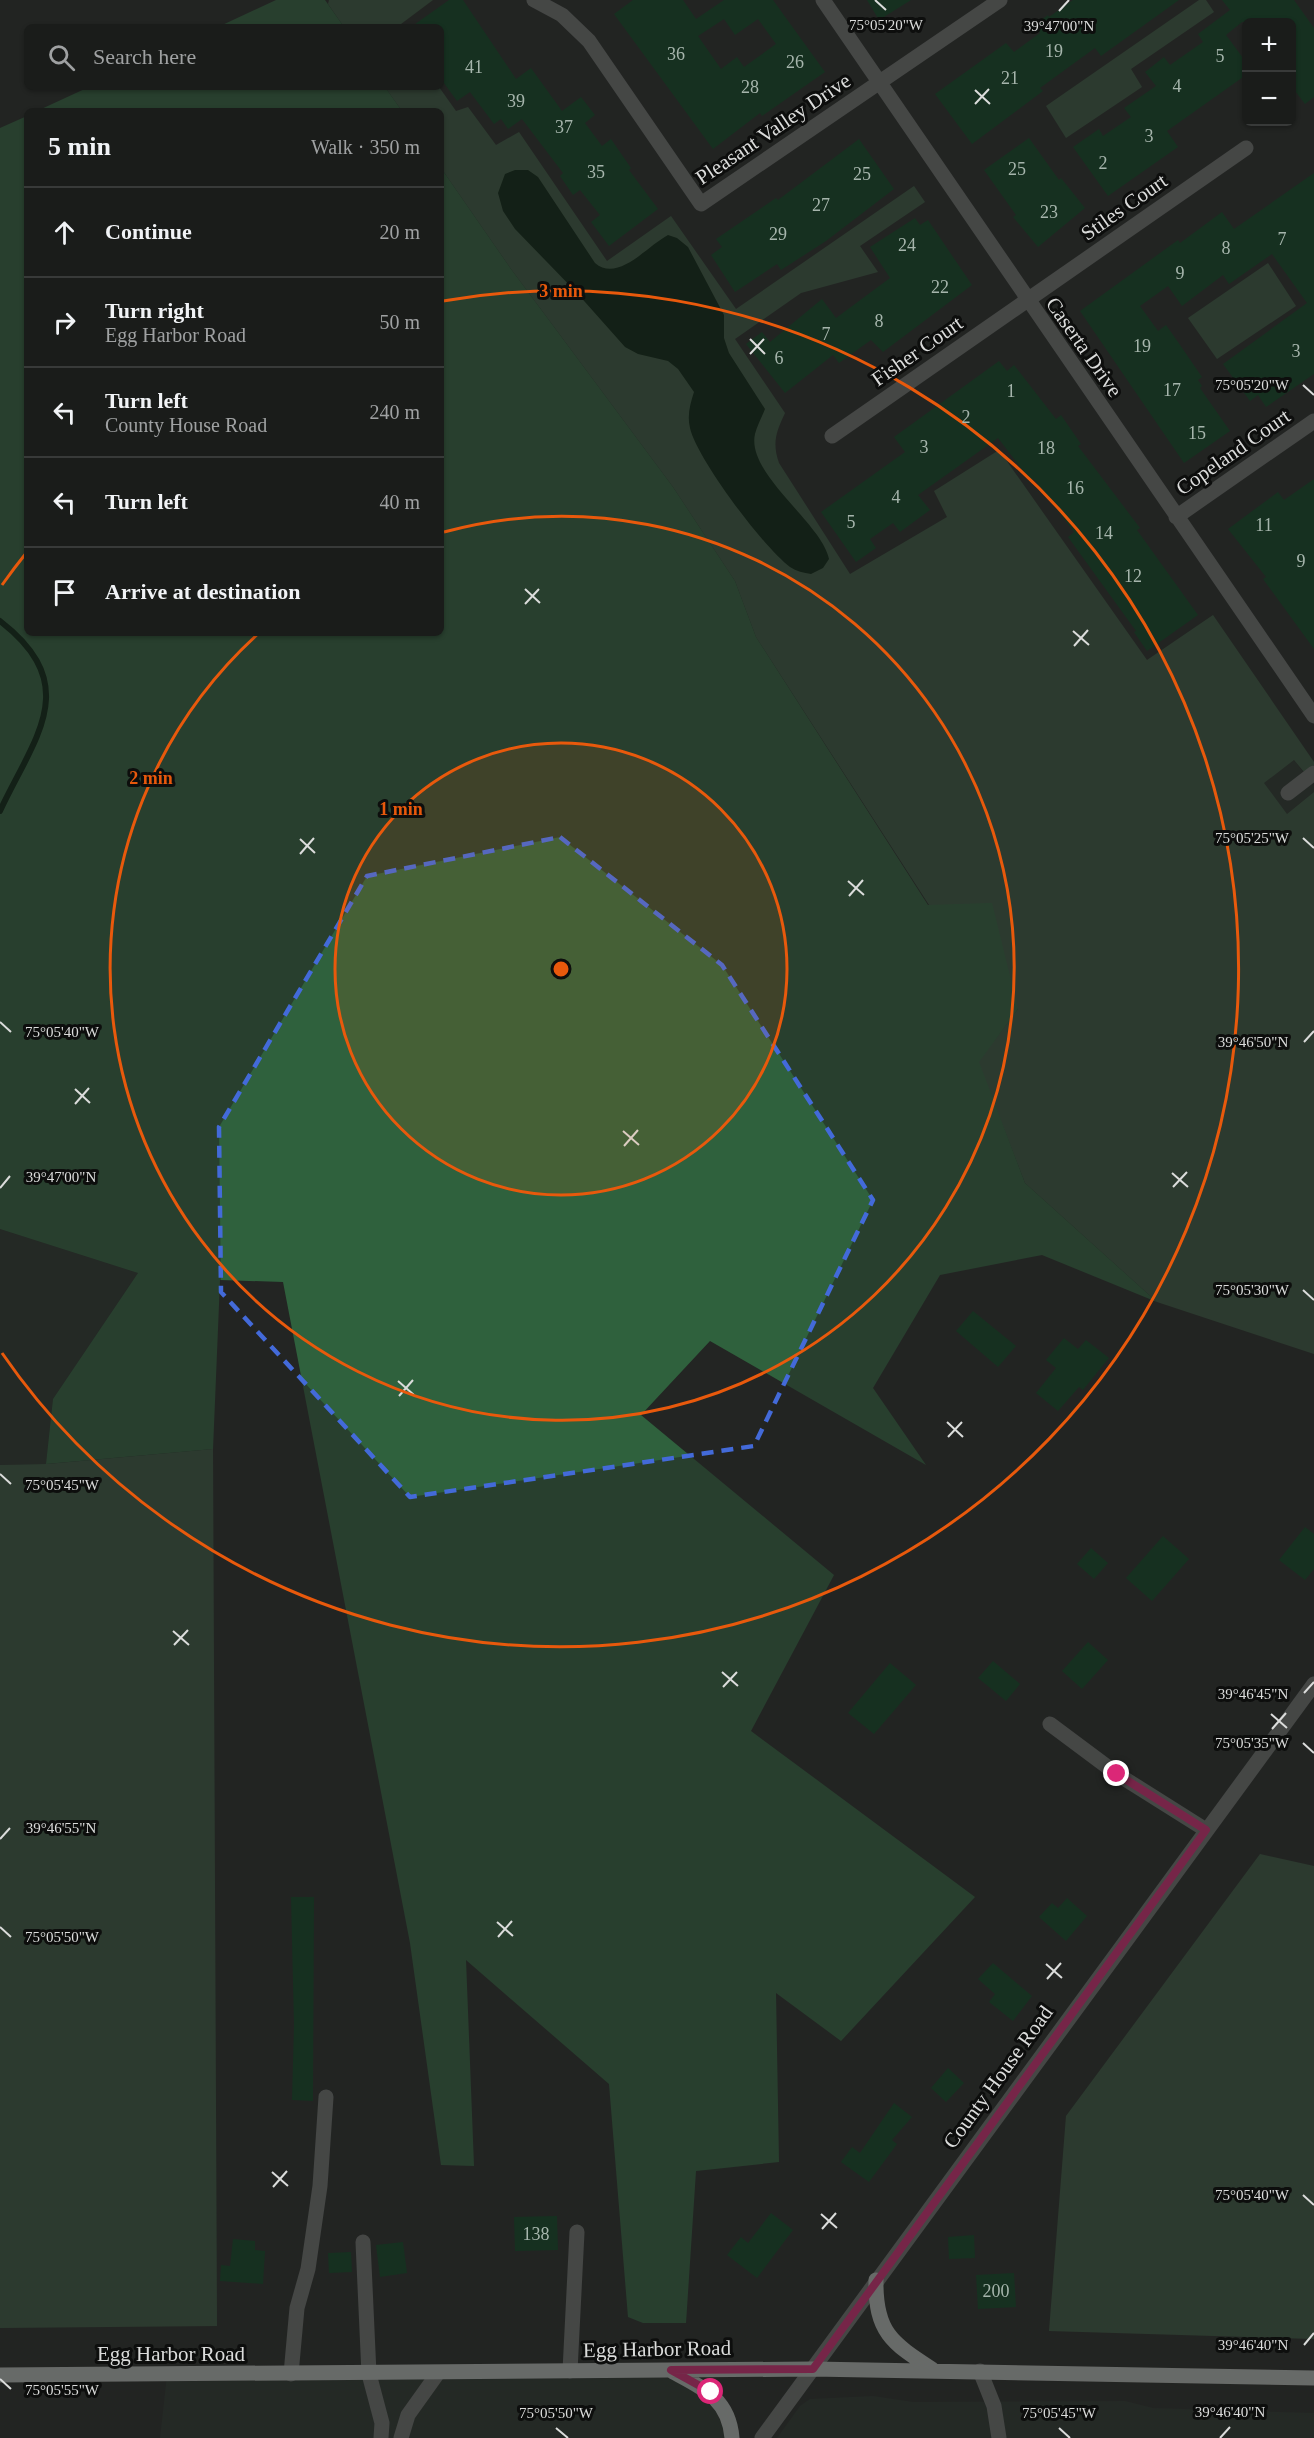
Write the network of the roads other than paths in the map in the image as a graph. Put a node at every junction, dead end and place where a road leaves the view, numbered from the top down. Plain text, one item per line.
1 (534, 0) edge
2 (823, 0) edge
3 (1000, 0) edge
4 (879, 82) junction
5 (1246, 148) dead end
6 (1026, 300) junction
7 (1314, 421) edge
8 (832, 436) dead end
9 (1176, 517) junction
10 (1313, 712) edge
11 (1314, 772) edge
12 (1288, 793) dead end
13 (1314, 1684) edge
14 (1050, 1724) dead end
15 (1206, 1830) junction
16 (326, 2097) dead end
17 (578, 2232) dead end
18 (363, 2242) dead end
19 (876, 2280) junction
20 (813, 2369) junction
21 (932, 2369) junction
22 (671, 2370) junction
23 (570, 2371) junction
24 (980, 2371) junction
25 (438, 2373) junction
26 (291, 2374) junction
27 (369, 2374) junction
28 (0, 2375) edge
29 (1314, 2378) edge
30 (381, 2438) edge
31 (401, 2438) edge
32 (732, 2438) edge
33 (762, 2438) edge
34 (999, 2438) edge

1 - 4 street, Pleasant Valley Drive
2 - 4 street, Caserta Drive
3 - 4 street, Pleasant Valley Drive
4 - 6 street, Caserta Drive
5 - 6 street, Stiles Court
6 - 8 street, Fisher Court
6 - 9 street, Caserta Drive
7 - 9 street, Copeland Court
9 - 10 street, Caserta Drive
11 - 12 street
13 - 15 street, County House Road
14 - 15 street
15 - 19 street, County House Road
16 - 26 street
17 - 23 street
18 - 27 street
19 - 20 street, County House Road
19 - 21 main road
20 - 21 main road, Egg Harbor Road
20 - 22 main road, Egg Harbor Road
20 - 33 street, County House Road
21 - 24 main road, Egg Harbor Road
22 - 23 main road, Egg Harbor Road
22 - 32 main road
23 - 25 main road, Egg Harbor Road
24 - 29 main road, Egg Harbor Road
24 - 34 street
25 - 27 main road, Egg Harbor Road
25 - 31 street
26 - 27 main road, Egg Harbor Road
26 - 28 main road, Egg Harbor Road
27 - 30 street

